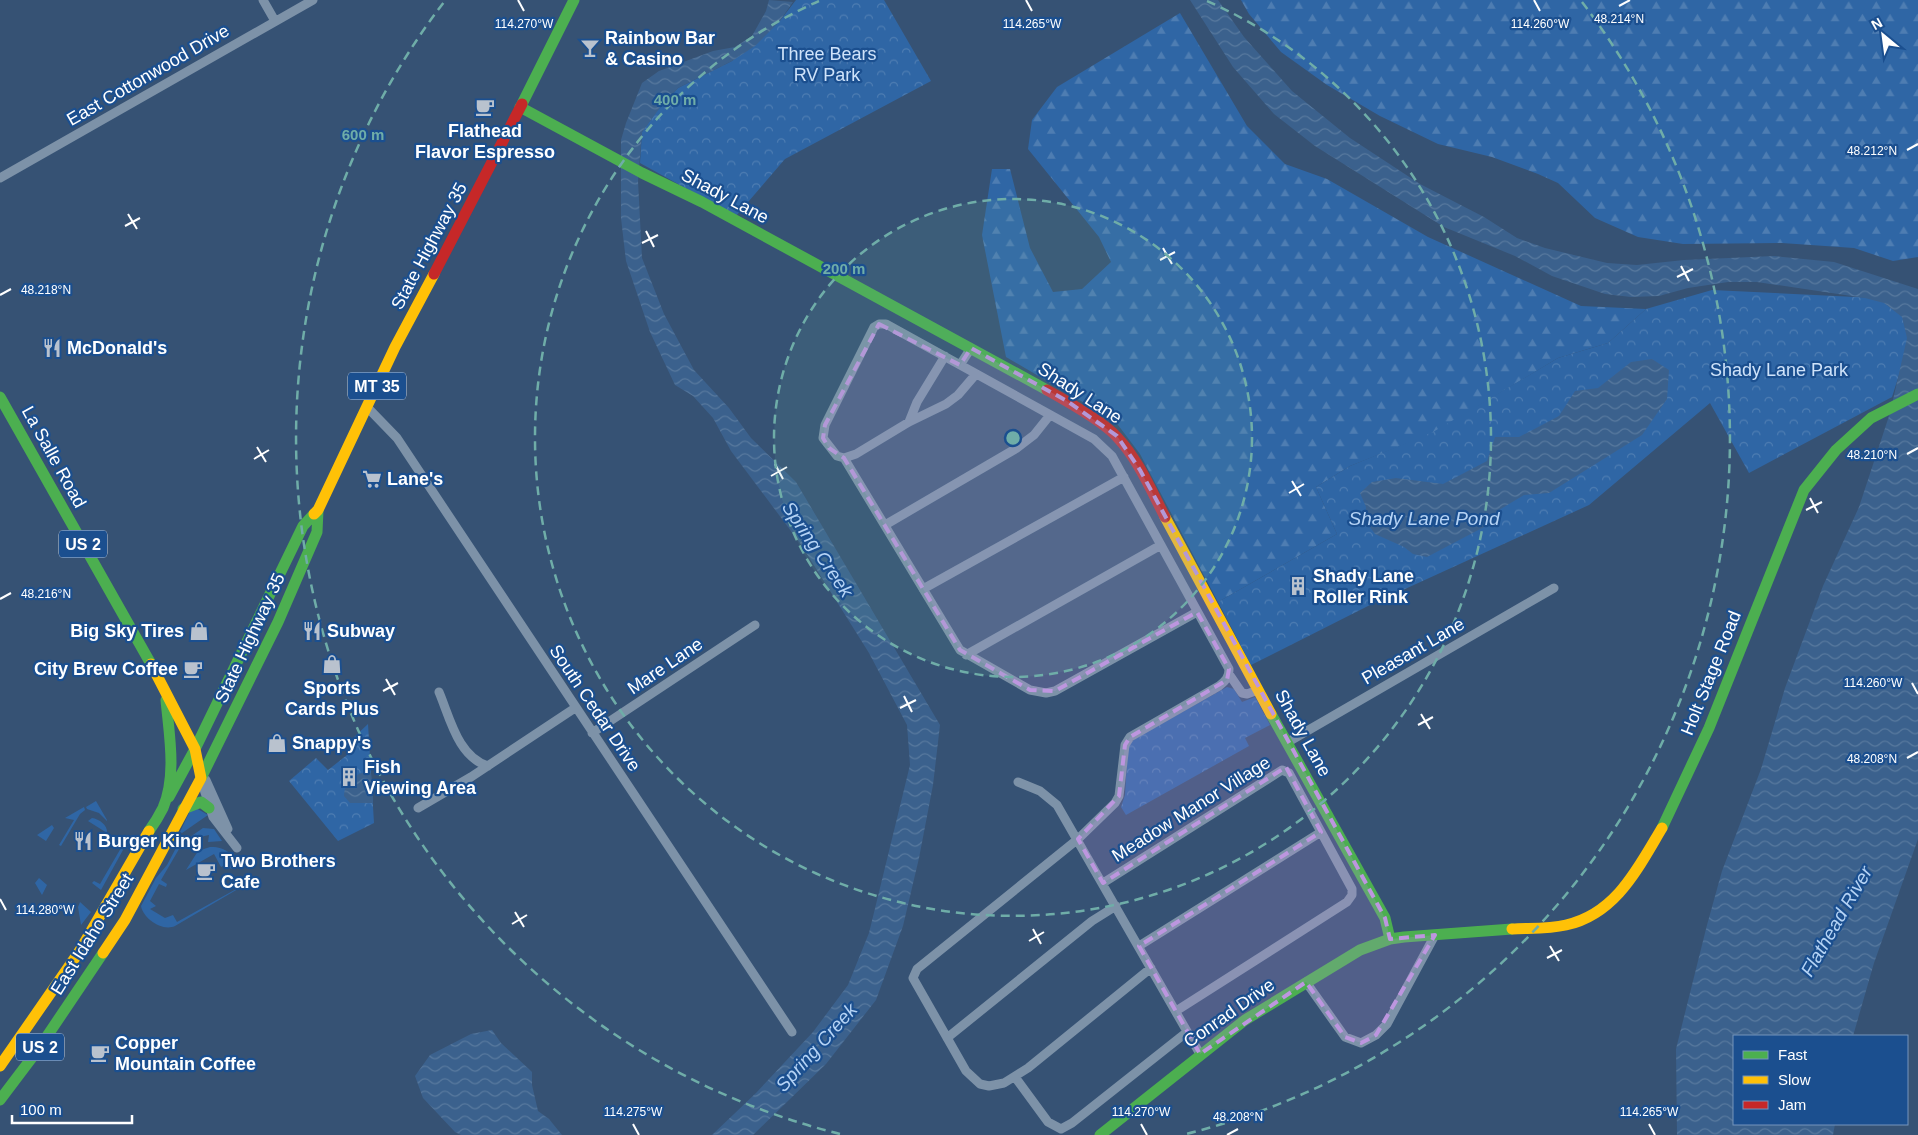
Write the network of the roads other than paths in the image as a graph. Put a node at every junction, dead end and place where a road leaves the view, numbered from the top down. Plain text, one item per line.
1 (262, 0) edge
2 (313, 0) edge
3 (574, 0) edge
4 (275, 21) junction
5 (520, 107) junction
6 (0, 178) edge
7 (971, 348) junction
8 (944, 356) junction
9 (960, 365) junction
10 (976, 374) junction
11 (1918, 394) edge
12 (0, 397) edge
13 (367, 407) junction
14 (1050, 415) junction
15 (909, 422) junction
16 (844, 458) junction
17 (1124, 477) junction
18 (318, 510) junction
19 (885, 525) junction
20 (1161, 544) junction
21 (1554, 588) dead end
22 (923, 589) junction
23 (1197, 612) junction
24 (755, 625) dead end
25 (966, 654) junction
26 (1229, 674) junction
27 (1258, 690) junction
28 (166, 691) junction
29 (439, 692) dead end
30 (575, 708) junction
31 (592, 733) junction
32 (1288, 742) junction
33 (195, 749) junction
34 (488, 766) junction
35 (201, 778) junction
36 (1018, 782) dead end
37 (209, 808) junction
38 (418, 808) dead end
39 (183, 810) junction
40 (161, 811) junction
41 (1321, 832) junction
42 (1078, 838) junction
43 (1103, 883) junction
44 (1116, 906) junction
45 (115, 908) dead end
46 (1435, 935) junction
47 (1390, 939) junction
48 (1139, 946) junction
49 (1151, 968) junction
50 (1306, 982) junction
51 (1176, 1011) junction
52 (58, 1021) junction
53 (792, 1032) dead end
54 (1187, 1032) junction
55 (948, 1038) junction
56 (1200, 1054) junction
57 (0, 1066) edge
58 (1015, 1077) junction
59 (0, 1100) edge
60 (1100, 1135) edge

1 - 4 street
2 - 4 street, East Cottonwood Drive
3 - 5 main road, State Highway 35 / MT 35
4 - 6 street, East Cottonwood Drive
5 - 7 main road, Shady Lane
5 - 13 main road, State Highway 35 / MT 35
7 - 9 street
7 - 27 main road, Shady Lane
8 - 9 street
8 - 15 street
8 - 16 street
9 - 10 street
10 - 14 street
10 - 15 street
11 - 46 main road, Holt Stage Road
12 - 28 main road, La Salle Road / US 2
13 - 18 main road, State Highway 35 / MT 35
13 - 30 street, South Cedar Drive
14 - 17 street
14 - 19 street
15 - 16 street
16 - 19 street
17 - 20 street
17 - 22 street
18 - 33 main road, State Highway 35 / MT 35
18 - 35 main road, State Highway 35 / MT 35
19 - 22 street
20 - 23 street
20 - 25 street
21 - 32 street, Pleasant Lane
22 - 25 street
23 - 25 street
23 - 26 street
24 - 31 street, Mare Lane
26 - 27 street
26 - 42 street
27 - 32 main road, Shady Lane
28 - 33 main road, US 2
28 - 40 main road, US 2
29 - 34 street
30 - 31 street, South Cedar Drive
30 - 34 street
31 - 53 street, South Cedar Drive
32 - 47 main road, Shady Lane
33 - 35 main road, US 2
33 - 40 main road, East Idaho Street / MT 35
34 - 38 street
35 - 37 street
35 - 37 street
35 - 39 main road, East Idaho Street / US 2
36 - 42 street, Meadow Manor Village
37 - 39 main road
39 - 52 main road, East Idaho Street / US 2
40 - 57 main road, East Idaho Street / US 2
41 - 43 street, Meadow Manor Village
41 - 48 street
41 - 51 street, Meadow Manor Village
42 - 43 street, Meadow Manor Village
42 - 55 street
43 - 44 street, Meadow Manor Village
44 - 48 street, Meadow Manor Village
44 - 55 street
45 - 52 main road
46 - 47 main road
46 - 50 street
47 - 50 main road, Conrad Drive
48 - 49 street, Meadow Manor Village
49 - 51 street, Meadow Manor Village
49 - 58 street
50 - 56 main road, Conrad Drive
51 - 54 street, Meadow Manor Village
52 - 59 main road, East Idaho Street / US 2
54 - 56 street, Meadow Manor Village
54 - 58 street
55 - 58 street
56 - 60 main road, Conrad Drive

